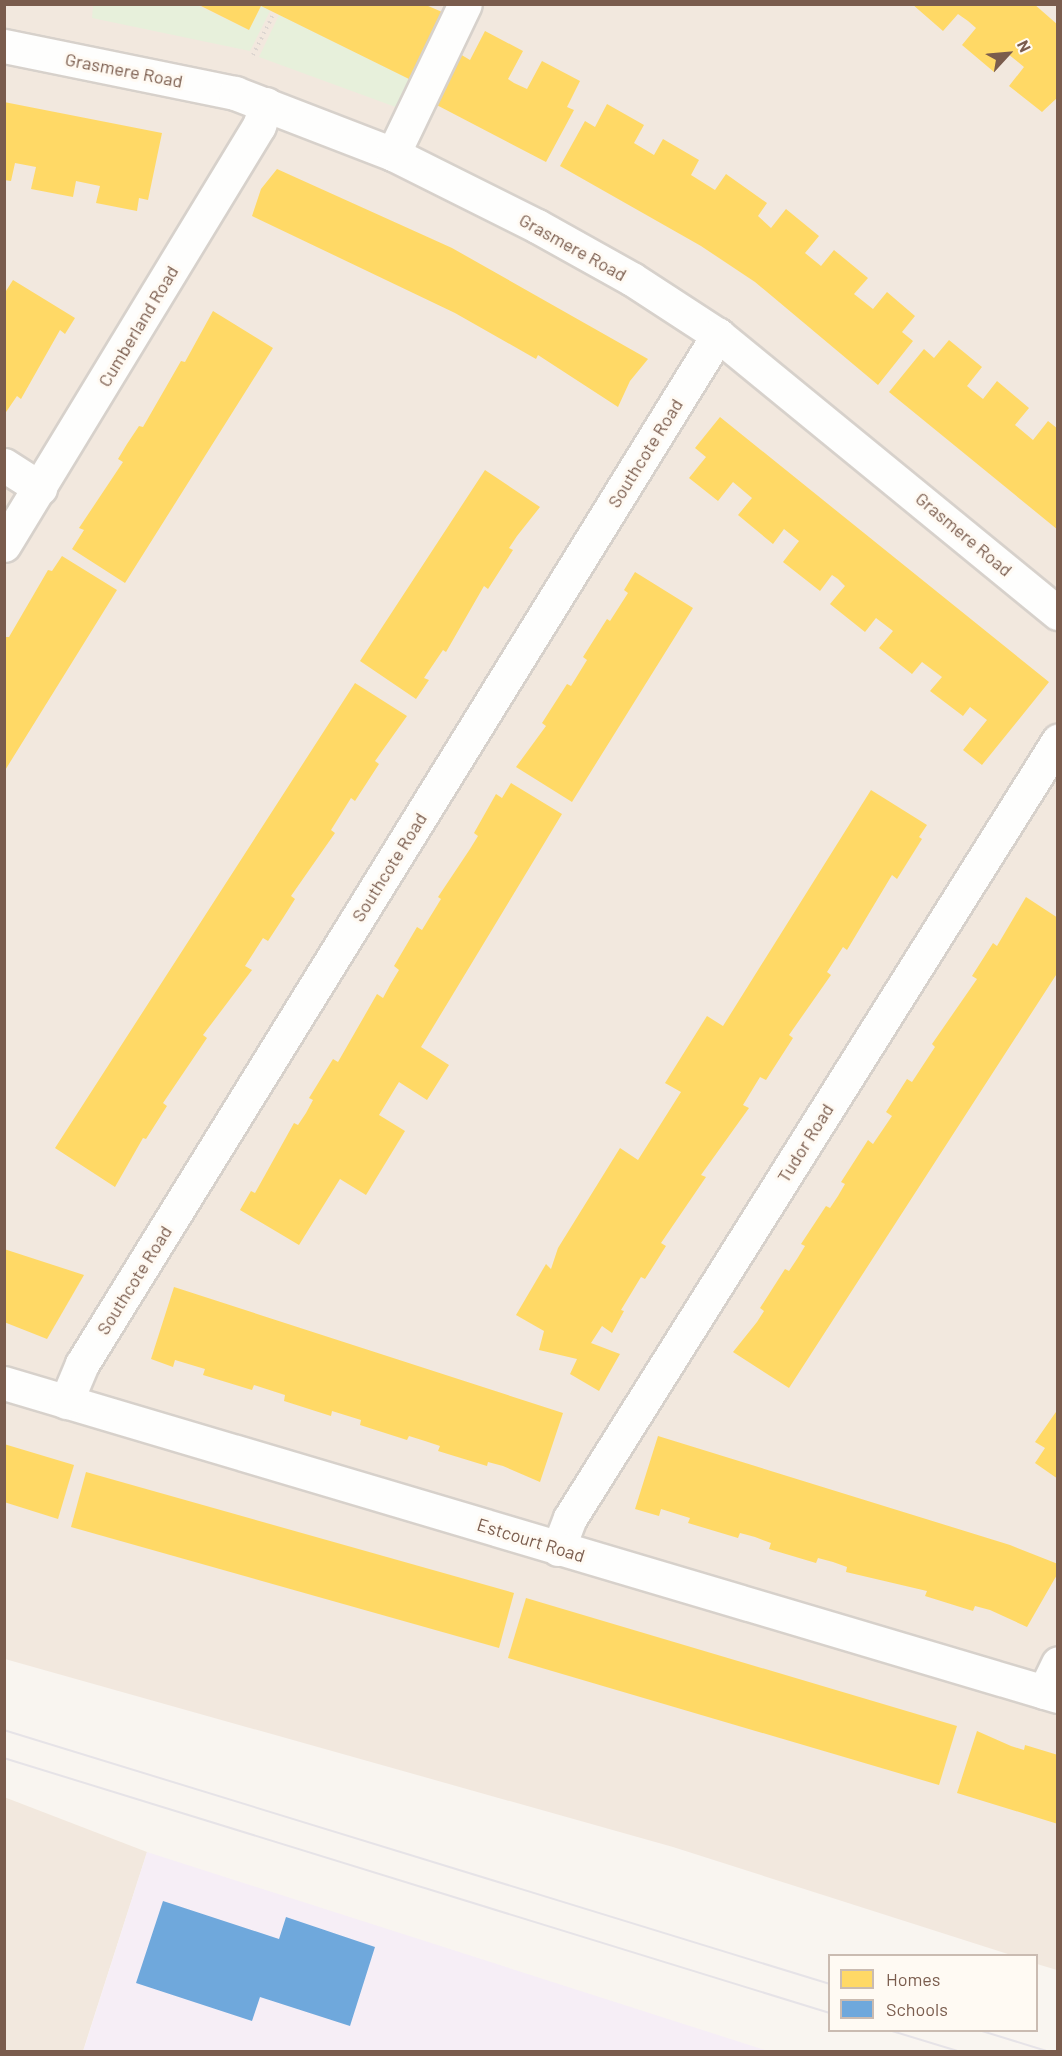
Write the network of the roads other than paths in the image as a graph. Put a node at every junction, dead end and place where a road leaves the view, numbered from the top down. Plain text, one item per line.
1 (465, 4) edge
2 (4, 46) edge
3 (266, 104) junction
4 (393, 154) junction
5 (718, 335) junction
6 (4, 465) edge
7 (40, 488) junction
8 (4, 545) edge
9 (1058, 612) edge
10 (1058, 741) edge
11 (4, 1383) edge
12 (66, 1402) junction
13 (558, 1549) junction
14 (1058, 1663) edge
15 (1051, 1694) edge

1 - 4 street
2 - 3 street, Grasmere Road
3 - 4 street, Grasmere Road
3 - 7 street, Cumberland Road
4 - 5 street, Grasmere Road
5 - 9 street, Grasmere Road
5 - 12 street, Southcote Road
6 - 7 street
7 - 8 street, Cumberland Road
10 - 13 street, Tudor Road
11 - 12 street, Estcourt Road
12 - 13 street, Estcourt Road
13 - 15 street, Estcourt Road
14 - 15 street

